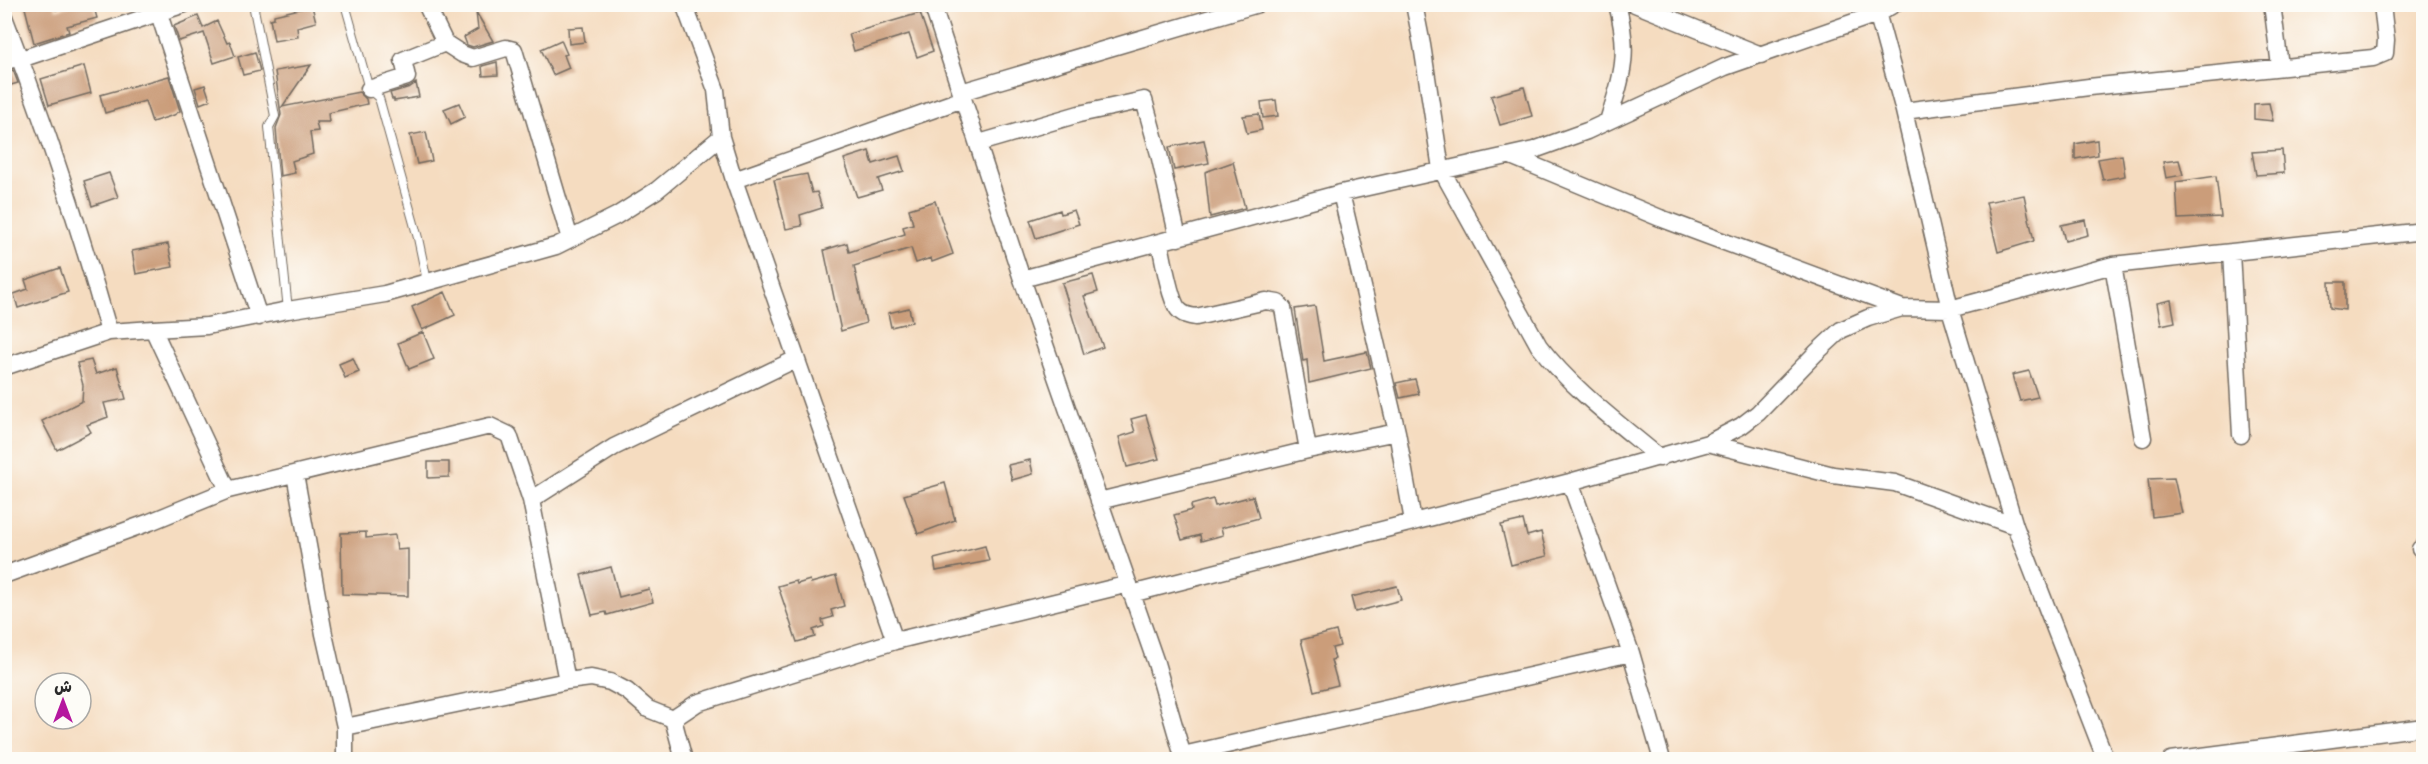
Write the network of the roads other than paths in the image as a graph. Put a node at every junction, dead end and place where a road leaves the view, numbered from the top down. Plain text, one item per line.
1 (185, 4) edge
2 (253, 4) edge
3 (345, 4) edge
4 (426, 4) edge
5 (684, 4) edge
6 (932, 4) edge
7 (1258, 4) edge
8 (1413, 4) edge
9 (1617, 4) edge
10 (1635, 4) edge
11 (1894, 4) edge
12 (2272, 4) edge
13 (2382, 4) edge
14 (1876, 9) edge
15 (159, 14) junction
16 (4, 17) edge
17 (445, 43) junction
18 (1761, 55) junction
19 (13, 61) edge
20 (2280, 66) junction
21 (369, 89) junction
22 (962, 95) junction
23 (1904, 111) junction
24 (1608, 121) junction
25 (722, 136) junction
26 (979, 143) junction
27 (1511, 156) junction
28 (1441, 169) junction
29 (734, 180) junction
30 (1341, 193) junction
31 (2424, 231) edge
32 (1178, 238) junction
33 (570, 239) junction
34 (1160, 243) junction
35 (2231, 252) junction
36 (2113, 265) junction
37 (1022, 279) junction
38 (427, 282) junction
39 (1902, 308) junction
40 (288, 309) junction
41 (1950, 309) junction
42 (259, 317) junction
43 (153, 329) junction
44 (109, 332) junction
45 (796, 358) junction
46 (4, 367) edge
47 (1397, 432) junction
48 (2241, 435) dead end
49 (2143, 438) dead end
50 (1708, 443) junction
51 (1308, 450) junction
52 (1660, 458) junction
53 (295, 474) junction
54 (1570, 482) junction
55 (228, 490) junction
56 (531, 500) junction
57 (1099, 501) junction
58 (1413, 521) junction
59 (2015, 526) junction
60 (4, 575) edge
61 (1130, 589) junction
62 (895, 641) junction
63 (1631, 653) junction
64 (567, 681) junction
65 (673, 720) junction
66 (2424, 727) edge
67 (345, 728) junction
68 (1184, 757) edge
69 (345, 759) edge
70 (684, 759) edge
71 (1662, 759) edge
72 (2106, 759) edge
73 (2171, 759) edge

1 - 15 street
2 - 40 lane
3 - 21 lane
4 - 17 street
5 - 25 street
6 - 22 street
7 - 22 street
8 - 28 street
9 - 24 street
10 - 18 street
11 - 14 street
12 - 20 street
13 - 20 street
14 - 18 street
14 - 23 street
15 - 19 street
15 - 42 street
16 - 19 street
17 - 21 street
17 - 33 street
18 - 24 street
19 - 44 street
20 - 23 street
21 - 38 lane
22 - 26 street
22 - 29 street
23 - 41 street
24 - 27 street
25 - 29 street
25 - 33 street
26 - 32 street
26 - 37 street
27 - 28 street
27 - 39 street
28 - 30 street
28 - 52 street
29 - 45 street
30 - 32 street
30 - 47 street
31 - 35 street
32 - 34 street
33 - 38 street
34 - 37 street
34 - 51 street
35 - 36 street
35 - 48 street
36 - 41 street
36 - 49 street
37 - 57 street
38 - 40 street
39 - 41 street
39 - 50 street
40 - 42 street
41 - 59 street
42 - 43 street
43 - 44 street
43 - 55 street
44 - 46 street
45 - 56 street
45 - 62 street
47 - 51 street
47 - 58 street
50 - 52 street
50 - 59 street
51 - 57 street
52 - 54 street
53 - 55 street
53 - 56 street
53 - 67 street
54 - 58 street
54 - 63 street
55 - 60 street
56 - 64 street
57 - 61 street
58 - 61 street
59 - 72 street
61 - 62 street
61 - 68 street
62 - 65 street
63 - 68 street
63 - 71 street
64 - 65 street
64 - 67 street
65 - 70 street
66 - 73 street
67 - 69 street

